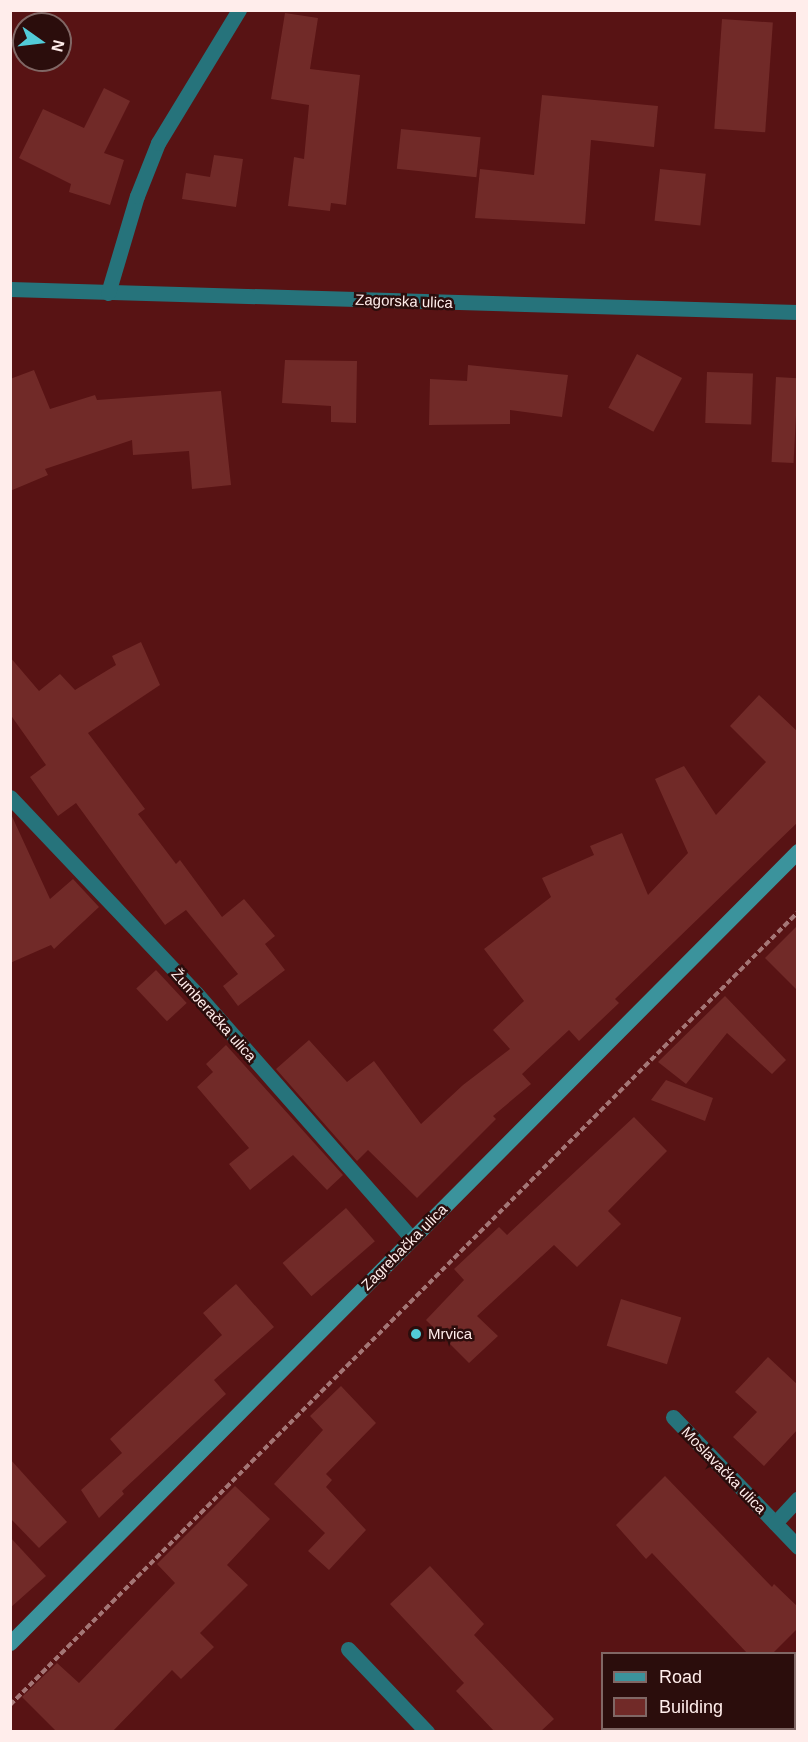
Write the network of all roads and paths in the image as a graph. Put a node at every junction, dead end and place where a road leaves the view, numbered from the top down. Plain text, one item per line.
1 (239, 10) edge
2 (10, 289) edge
3 (108, 292) junction
4 (798, 312) edge
5 (10, 797) edge
6 (798, 851) edge
7 (798, 912) edge
8 (412, 1239) junction
9 (673, 1417) dead end
10 (798, 1498) edge
11 (775, 1523) junction
12 (798, 1547) edge
13 (10, 1643) edge
14 (348, 1649) dead end
15 (10, 1705) edge
16 (427, 1731) edge

1 - 3 street
2 - 3 street, Zagorska ulica
3 - 4 street, Zagorska ulica
5 - 8 street, Žumberačka ulica
6 - 8 main road, Zagrebačka ulica
7 - 15 path
8 - 13 main road, Zagrebačka ulica
9 - 11 street, Moslavačka ulica
10 - 11 street, Moslavačka ulica
11 - 12 street, Moslavačka ulica
14 - 16 street

